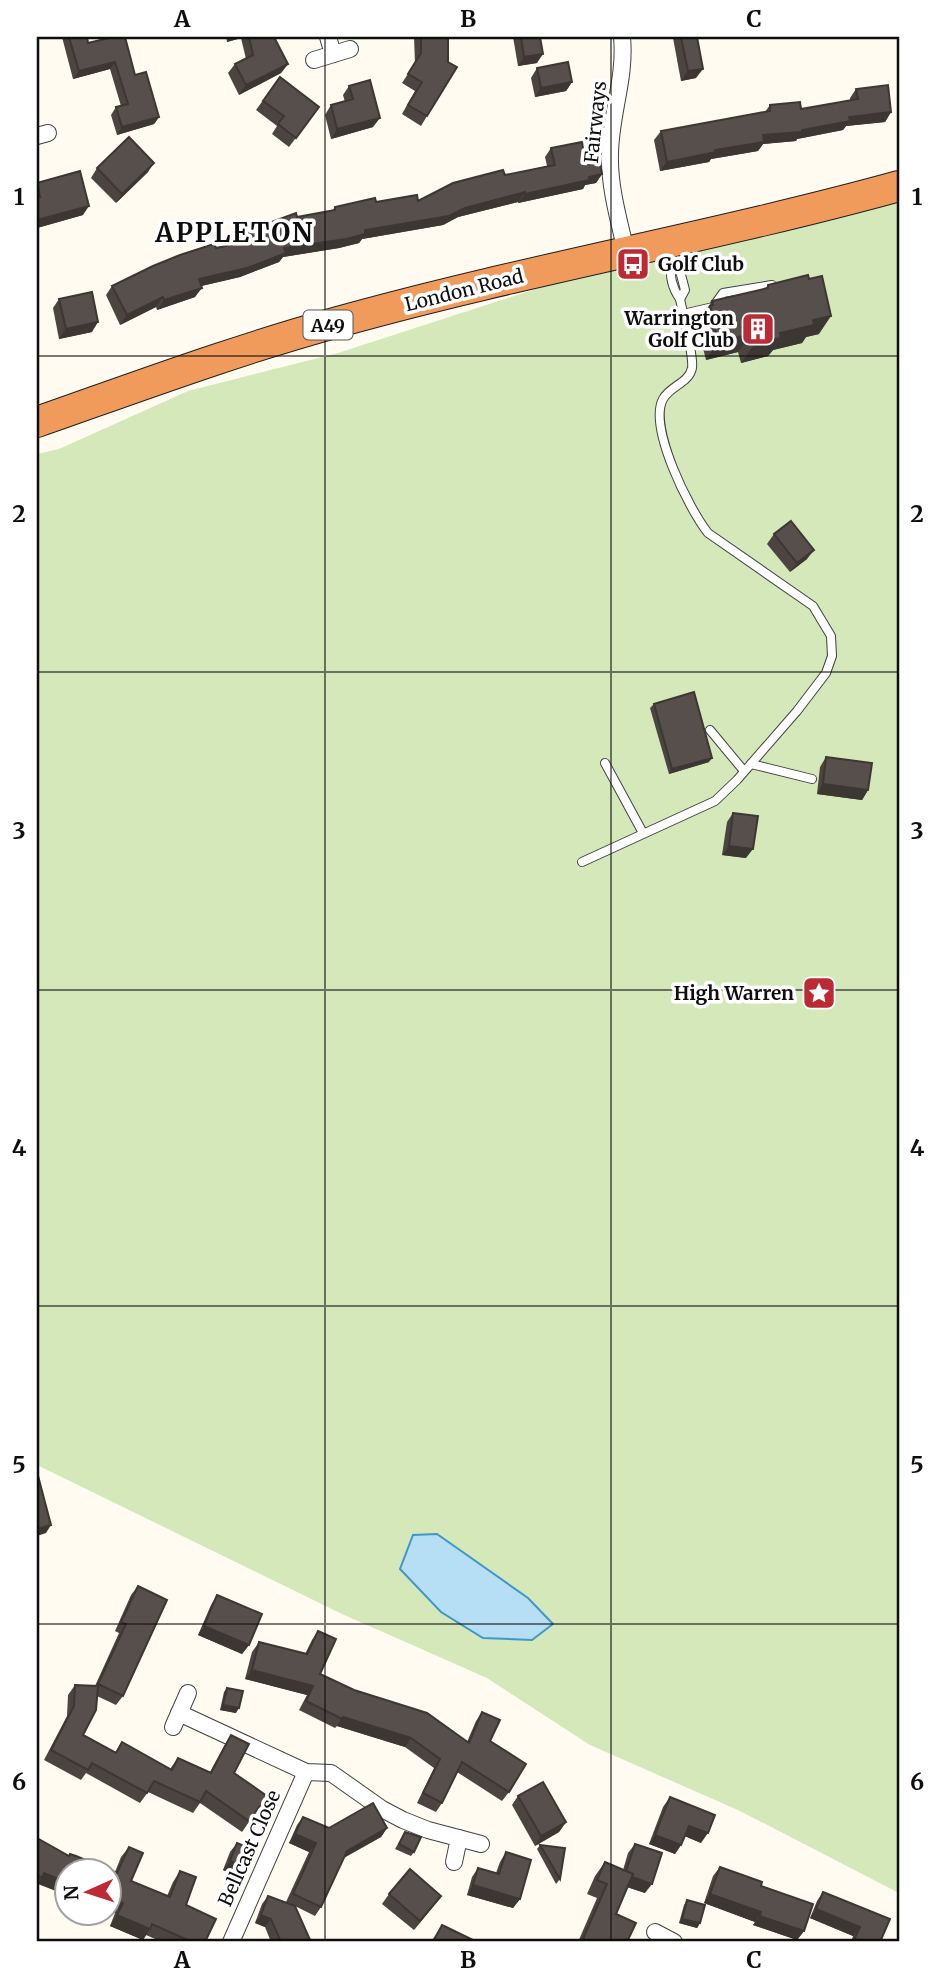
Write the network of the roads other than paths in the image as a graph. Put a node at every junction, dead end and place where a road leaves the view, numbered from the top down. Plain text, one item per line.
1 (328, 37) edge
2 (622, 37) edge
3 (350, 49) dead end
4 (332, 54) junction
5 (314, 60) dead end
6 (899, 186) edge
7 (626, 251) junction
8 (670, 252) junction
9 (772, 285) edge
10 (683, 314) junction
11 (37, 422) edge
12 (710, 730) dead end
13 (605, 763) dead end
14 (748, 768) junction
15 (812, 779) dead end
16 (643, 833) junction
17 (582, 862) dead end
18 (188, 1693) dead end
19 (306, 1772) junction
20 (459, 1838) junction
21 (481, 1844) dead end
22 (454, 1862) dead end
23 (654, 1932) dead end
24 (231, 1942) edge
25 (674, 1942) edge

1 - 4 street
2 - 7 street, Fairways
3 - 4 street
4 - 5 street
6 - 8 highway, London Road / A49
7 - 8 highway, London Road / A49
7 - 11 highway, London Road / A49
8 - 10 lane
9 - 10 lane
10 - 14 lane
12 - 14 lane
13 - 16 lane
14 - 15 lane
14 - 16 lane
16 - 17 lane
18 - 19 street
19 - 20 street
19 - 24 street, Bellcast Close
20 - 21 street
20 - 22 street
23 - 25 street

